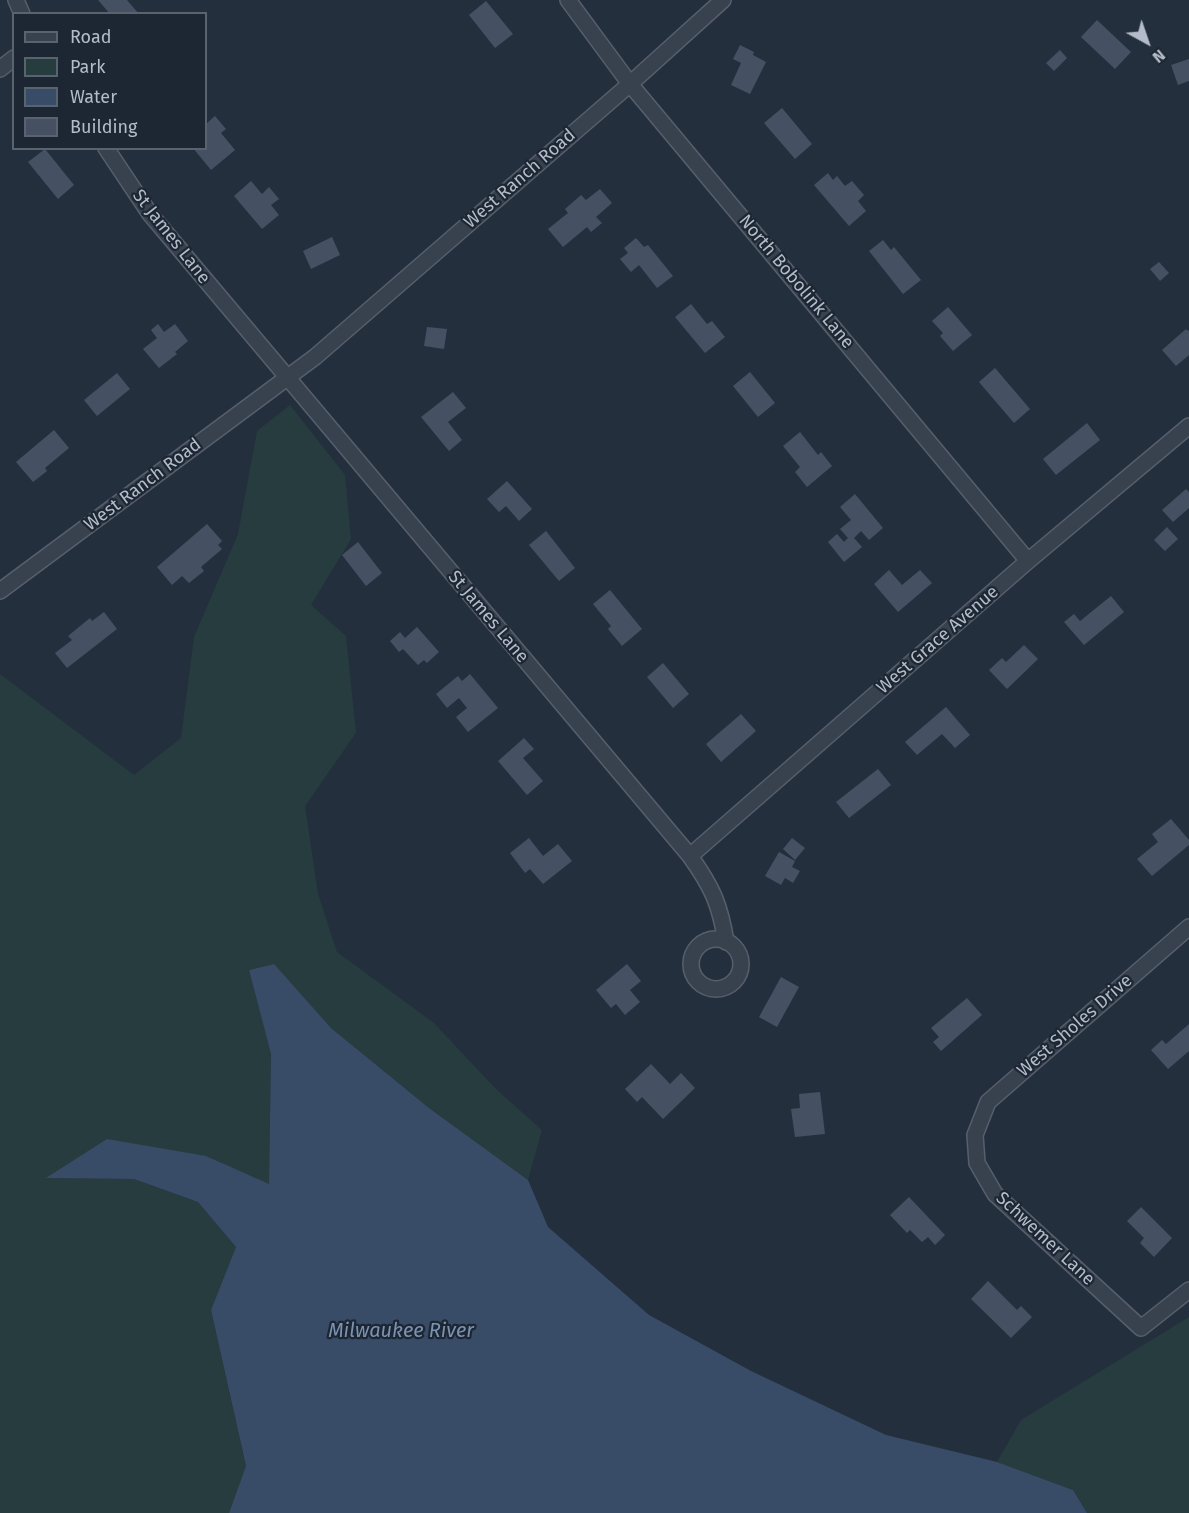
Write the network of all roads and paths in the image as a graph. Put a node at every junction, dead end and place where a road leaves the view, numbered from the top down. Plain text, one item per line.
1 (568, 0) edge
2 (723, 0) edge
3 (12, 60) edge
4 (0, 69) edge
5 (630, 84) junction
6 (107, 150) edge
7 (287, 378) junction
8 (1189, 426) edge
9 (1028, 561) junction
10 (0, 591) edge
11 (690, 856) junction
12 (1189, 927) edge
13 (726, 942) dead end
14 (975, 1135) joint
15 (1189, 1290) edge

1 - 5 street, North Bobolink Lane
2 - 5 street, West Ranch Road
3 - 4 street
5 - 7 street, West Ranch Road
5 - 9 street, North Bobolink Lane
6 - 7 street, St James Lane
7 - 10 street, West Ranch Road
7 - 11 street, St James Lane
8 - 9 street, West Grace Avenue
9 - 11 street, West Grace Avenue
11 - 13 street, St James Lane
12 - 14 street, West Sholes Drive
14 - 15 street, Schwemer Lane

